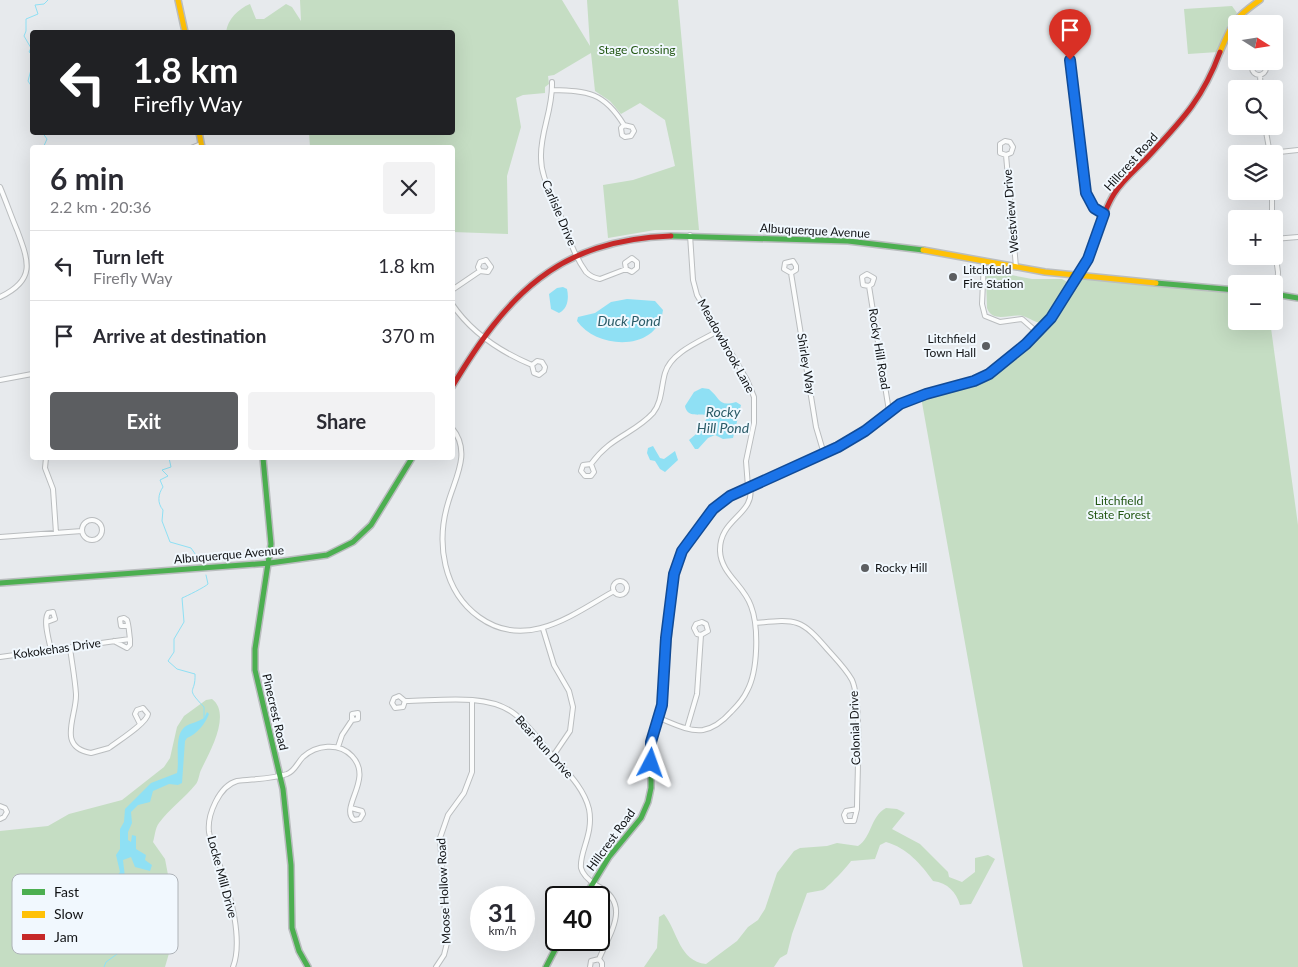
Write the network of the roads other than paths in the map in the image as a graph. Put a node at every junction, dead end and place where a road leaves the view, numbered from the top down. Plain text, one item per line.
1 (178, 0) edge
2 (1260, 0) edge
3 (185, 30) edge
4 (1068, 41) dead end
5 (1260, 76) dead end
6 (1260, 80) edge
7 (552, 82) dead end
8 (552, 90) junction
9 (624, 125) dead end
10 (1298, 150) edge
11 (1283, 152) edge
12 (1006, 155) dead end
13 (0, 187) edge
14 (1104, 214) junction
15 (690, 235) junction
16 (1298, 237) edge
17 (1283, 238) edge
18 (578, 255) junction
19 (984, 261) junction
20 (1016, 268) junction
21 (626, 269) dead end
22 (480, 271) dead end
23 (791, 273) dead end
24 (1078, 276) junction
25 (869, 286) dead end
26 (455, 288) edge
27 (1228, 289) edge
28 (1283, 295) edge
29 (0, 297) edge
30 (1298, 298) edge
31 (455, 308) edge
32 (718, 331) junction
33 (1038, 332) junction
34 (482, 336) junction
35 (532, 365) dead end
36 (30, 374) edge
37 (0, 380) edge
38 (455, 382) edge
39 (889, 411) junction
40 (455, 433) edge
41 (824, 454) junction
42 (46, 460) edge
43 (263, 460) edge
44 (411, 460) edge
45 (591, 464) dead end
46 (749, 487) junction
47 (82, 531) junction
48 (56, 533) junction
49 (0, 537) edge
50 (270, 562) junction
51 (0, 584) edge
52 (614, 591) dead end
53 (46, 622) dead end
54 (756, 623) junction
55 (128, 626) dead end
56 (543, 629) junction
57 (701, 636) dead end
58 (130, 639) junction
59 (114, 641) junction
60 (70, 648) junction
61 (51, 650) junction
62 (0, 657) edge
63 (472, 700) junction
64 (405, 701) dead end
65 (659, 718) junction
66 (352, 720) dead end
67 (140, 724) dead end
68 (687, 728) junction
69 (338, 747) junction
70 (553, 756) junction
71 (280, 776) junction
72 (0, 806) edge
73 (351, 808) dead end
74 (857, 808) dead end
75 (0, 819) edge
76 (592, 883) junction
77 (590, 886) edge
78 (554, 951) edge
79 (599, 959) junction
80 (233, 967) edge
81 (308, 967) edge
82 (436, 967) edge
83 (546, 967) edge
84 (590, 967) edge
85 (602, 967) edge

1 - 3 street
2 - 14 street, Hillcrest Road
4 - 14 street
5 - 6 street
7 - 8 street, Carlisle Drive
8 - 9 street
8 - 18 street, Carlisle Drive
10 - 11 street
12 - 20 street, Westview Drive
13 - 29 street
14 - 24 street, Hillcrest Road
15 - 18 street, Albuquerque Avenue
15 - 19 street, Albuquerque Avenue
15 - 32 street, Meadowbrook Lane
16 - 17 street
18 - 21 street, Carlisle Drive
18 - 34 street, Albuquerque Avenue
19 - 20 street, Albuquerque Avenue
19 - 33 street
20 - 24 street, Albuquerque Avenue
22 - 26 street
23 - 41 street, Shirley Way
24 - 27 street, Albuquerque Avenue
24 - 33 street, Hillcrest Road
25 - 39 street, Rocky Hill Road
28 - 30 street
31 - 34 street
32 - 45 street
32 - 46 street, Meadowbrook Lane
33 - 39 street, Hillcrest Road
34 - 35 street
34 - 38 street, Albuquerque Avenue
36 - 37 street
39 - 41 street, Hillcrest Road
40 - 56 street
41 - 46 street, Hillcrest Road
42 - 48 street
43 - 50 street, Pinecrest Road
44 - 50 street, Albuquerque Avenue
46 - 54 street, Meadowbrook Lane
46 - 65 street, Hillcrest Road
47 - 47 street
47 - 48 street
48 - 49 street
50 - 51 street, Albuquerque Avenue
50 - 71 street, Pinecrest Road
52 - 56 street
53 - 61 street
54 - 68 street
54 - 74 street, Colonial Drive
55 - 58 street
56 - 70 street
57 - 68 street
58 - 59 street, Kokokehas Drive
58 - 59 street, Kokokehas Drive
59 - 60 street, Kokokehas Drive
60 - 61 street, Kokokehas Drive
60 - 67 street
61 - 62 street, Kokokehas Drive
63 - 64 street, Bear Run Drive
63 - 70 street, Bear Run Drive
63 - 82 street, Moose Hollow Road
65 - 68 street
65 - 76 street, Hillcrest Road
66 - 69 street
69 - 71 street
69 - 73 street
70 - 76 street, Bear Run Drive
71 - 80 street, Locke Mill Drive
71 - 81 street, Pinecrest Road
72 - 75 street
76 - 77 street, Hillcrest Road
76 - 79 street
78 - 83 street
79 - 84 street
79 - 85 street

